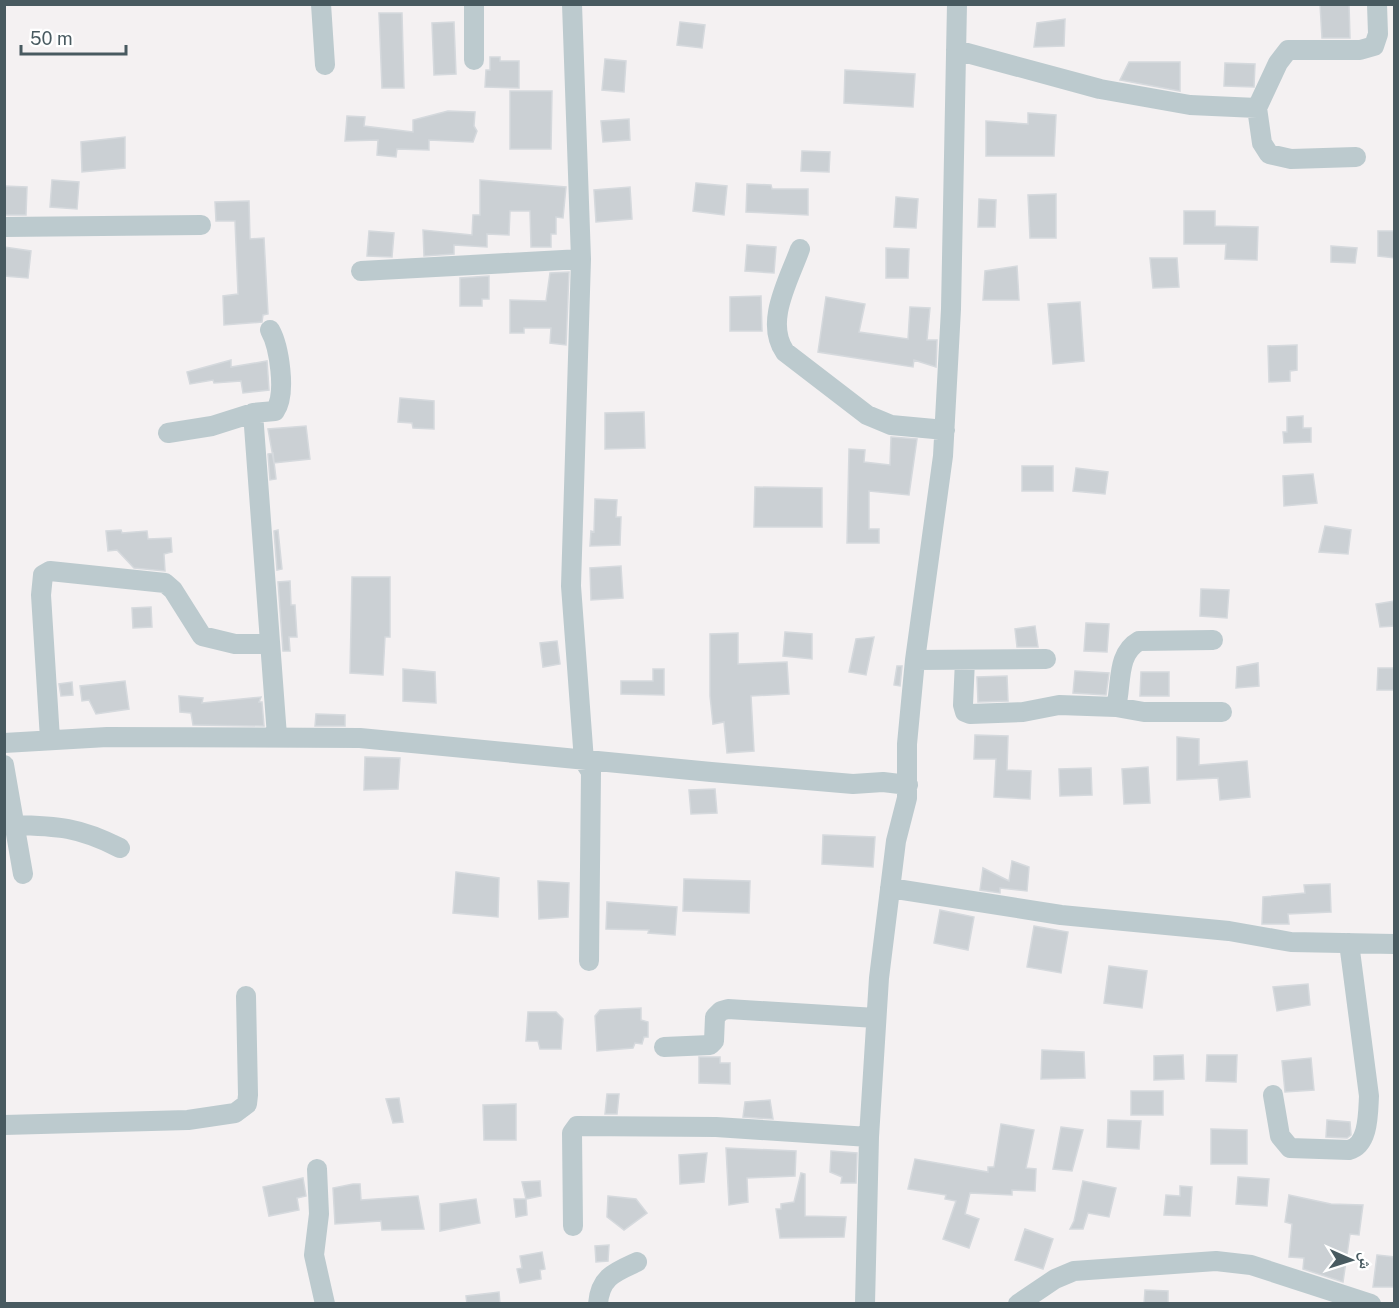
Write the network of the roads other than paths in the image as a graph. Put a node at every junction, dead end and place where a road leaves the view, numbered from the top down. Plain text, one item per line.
1 (321, 4) edge
2 (474, 4) edge
3 (572, 4) edge
4 (957, 4) edge
5 (1377, 4) edge
6 (956, 50) junction
7 (474, 60) dead end
8 (325, 65) dead end
9 (1257, 108) junction
10 (1356, 158) dead end
11 (201, 225) dead end
12 (4, 227) edge
13 (800, 249) dead end
14 (581, 259) junction
15 (361, 271) dead end
16 (270, 330) dead end
17 (253, 413) junction
18 (945, 430) junction
19 (168, 433) dead end
20 (1213, 640) dead end
21 (270, 644) junction
22 (1046, 659) dead end
23 (915, 660) junction
24 (965, 660) junction
25 (1116, 707) junction
26 (1222, 712) dead end
27 (277, 736) junction
28 (50, 739) junction
29 (4, 743) edge
30 (584, 761) junction
31 (4, 765) edge
32 (900, 791) junction
33 (13, 825) junction
34 (120, 848) dead end
35 (11, 850) edge
36 (23, 874) dead end
37 (890, 888) junction
38 (1349, 943) junction
39 (1395, 944) edge
40 (589, 961) dead end
41 (246, 996) dead end
42 (876, 1018) junction
43 (664, 1047) dead end
44 (1273, 1095) dead end
45 (4, 1125) edge
46 (869, 1137) junction
47 (317, 1169) dead end
48 (573, 1226) dead end
49 (637, 1262) dead end
50 (325, 1304) edge
51 (598, 1304) edge
52 (865, 1304) edge
53 (1018, 1304) edge
54 (1371, 1304) edge

1 - 8 street
2 - 7 street
3 - 14 street
4 - 6 street
5 - 9 street
6 - 9 street
6 - 18 street
9 - 10 street
11 - 12 street
13 - 18 street
14 - 15 street
14 - 30 street
16 - 17 street
17 - 19 street
17 - 21 street
18 - 23 street
20 - 25 street
21 - 27 street
21 - 28 street
22 - 24 street
23 - 24 street
23 - 32 street
24 - 25 street
25 - 26 street
27 - 28 street
27 - 30 street
28 - 29 street
30 - 32 street
30 - 40 street
31 - 33 street
32 - 37 street
33 - 34 street
33 - 35 street
35 - 36 street
37 - 38 street
37 - 42 street
38 - 39 street
38 - 44 street
41 - 45 street
42 - 43 street
42 - 46 street
46 - 48 street
46 - 52 street
47 - 50 street
49 - 51 street
53 - 54 street

